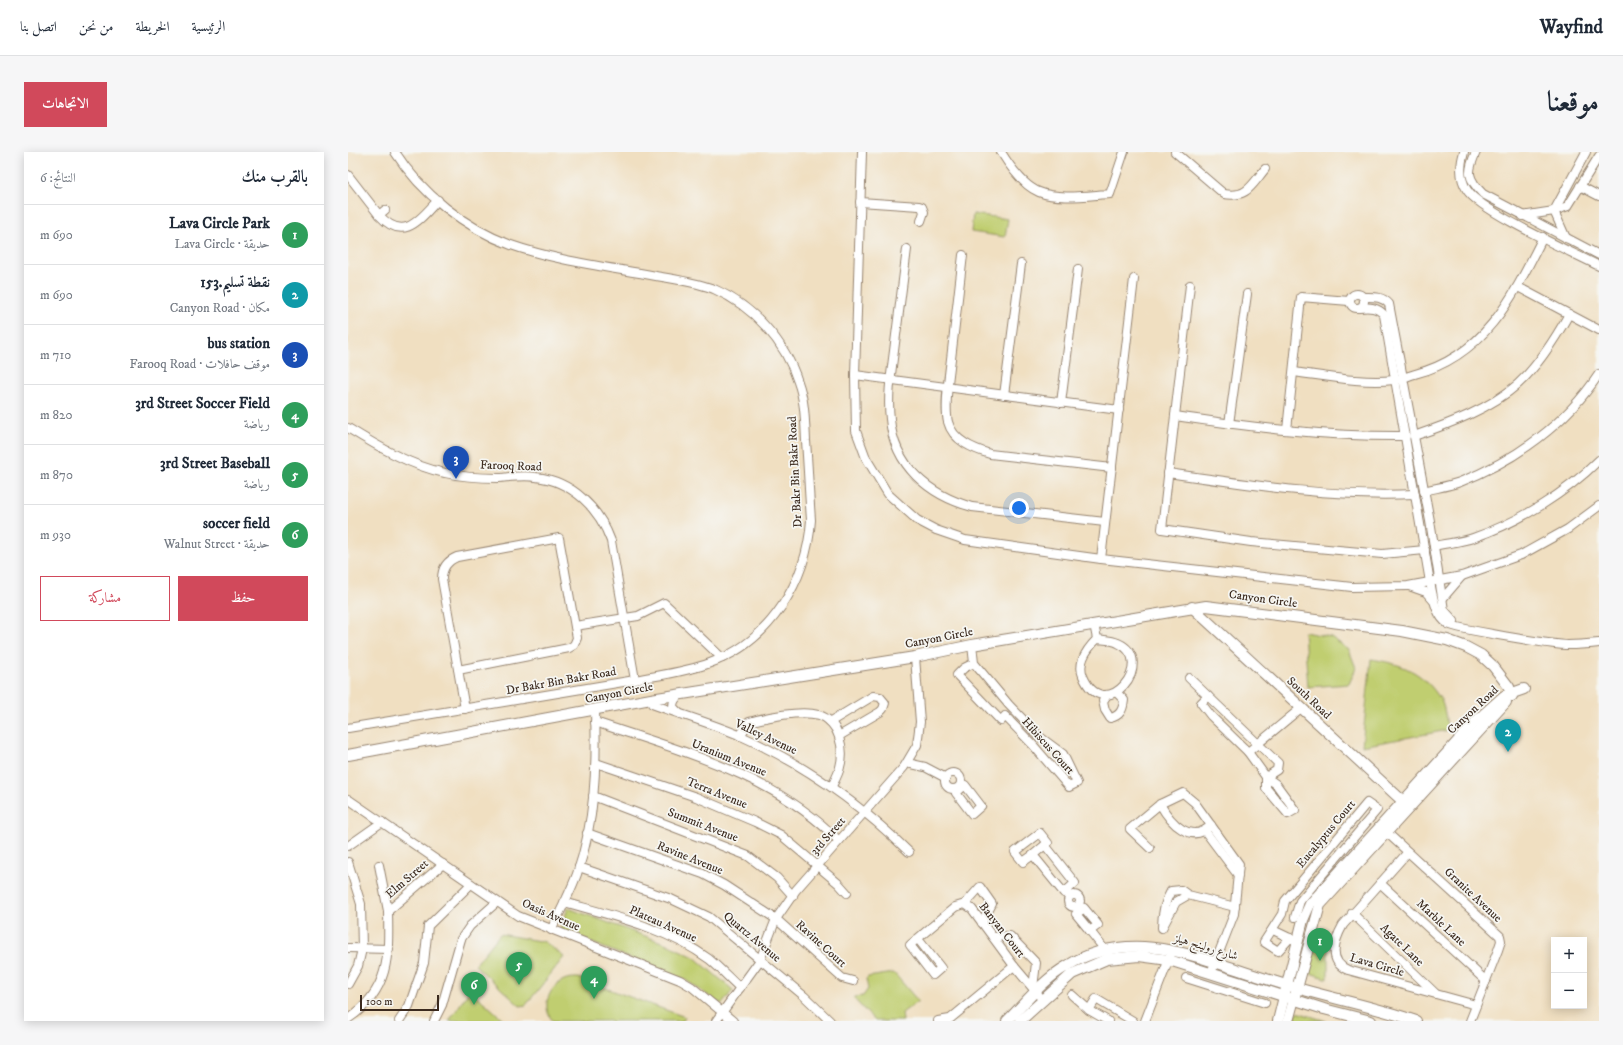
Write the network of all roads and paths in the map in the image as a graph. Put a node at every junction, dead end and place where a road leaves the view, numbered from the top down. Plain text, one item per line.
1 (395, 152) edge
2 (862, 152) edge
3 (1001, 152) edge
4 (1124, 152) edge
5 (1175, 152) edge
6 (1464, 152) edge
7 (1476, 152) edge
8 (1586, 152) edge
9 (1599, 156) edge
10 (1264, 170) dead end
11 (348, 175) edge
12 (1580, 186) junction
13 (1599, 196) edge
14 (438, 200) junction
15 (860, 202) junction
16 (1554, 211) junction
17 (1522, 216) junction
18 (922, 221) dead end
19 (1543, 238) junction
20 (1566, 238) junction
21 (907, 249) dead end
22 (1599, 255) edge
23 (963, 256) dead end
24 (1021, 264) dead end
25 (1599, 266) edge
26 (1078, 269) dead end
27 (1134, 279) dead end
28 (1190, 285) dead end
29 (1518, 287) junction
30 (1246, 294) dead end
31 (1363, 297) junction
32 (1349, 301) junction
33 (1360, 308) junction
34 (1569, 314) junction
35 (1599, 330) edge
36 (1294, 372) junction
37 (1599, 374) edge
38 (855, 375) junction
39 (1399, 379) junction
40 (891, 380) junction
41 (947, 388) junction
42 (1004, 395) junction
43 (1061, 403) junction
44 (1119, 410) junction
45 (1175, 416) junction
46 (1229, 424) junction
47 (348, 428) edge
48 (1287, 430) junction
49 (1410, 436) junction
50 (1599, 460) edge
51 (1112, 468) junction
52 (1168, 473) junction
53 (1424, 491) junction
54 (1415, 494) junction
55 (1599, 506) edge
56 (1105, 522) junction
57 (1434, 546) junction
58 (1425, 550) junction
59 (1101, 559) junction
60 (1462, 576) junction
61 (1440, 581) junction
62 (1430, 582) junction
63 (1408, 586) junction
64 (1443, 598) junction
65 (1436, 606) junction
66 (1192, 607) junction
67 (624, 618) junction
68 (1094, 624) junction
69 (575, 626) junction
70 (1466, 629) junction
71 (1097, 639) junction
72 (1599, 643) edge
73 (972, 645) junction
74 (916, 657) junction
75 (722, 658) junction
76 (974, 663) junction
77 (458, 670) junction
78 (1189, 678) dead end
79 (635, 680) junction
80 (1117, 693) junction
81 (681, 694) junction
82 (1512, 694) joint
83 (1208, 696) junction
84 (1105, 698) junction
85 (651, 699) junction
86 (1222, 708) junction
87 (1301, 708) junction
88 (465, 709) junction
89 (595, 711) junction
90 (684, 716) junction
91 (1210, 716) junction
92 (595, 722) junction
93 (830, 722) junction
94 (348, 728) edge
95 (740, 736) junction
96 (839, 736) junction
97 (1259, 743) junction
98 (1248, 752) junction
99 (348, 755) edge
100 (596, 763) junction
101 (907, 763) junction
102 (946, 778) junction
103 (832, 786) junction
104 (593, 796) junction
105 (348, 799) edge
106 (1160, 804) junction
107 (1406, 805) junction
108 (864, 813) junction
109 (382, 822) junction
110 (1211, 825) junction
111 (1383, 830) junction
112 (1205, 831) junction
113 (587, 833) junction
114 (839, 841) junction
115 (1045, 845) junction
116 (348, 846) edge
117 (1150, 848) dead end
118 (1343, 849) junction
119 (909, 852) dead end
120 (1408, 852) junction
121 (1033, 854) junction
122 (1357, 859) junction
123 (348, 862) edge
124 (443, 864) junction
125 (378, 865) dead end
126 (818, 866) junction
127 (579, 867) junction
128 (1238, 875) junction
129 (1380, 883) junction
130 (472, 884) junction
131 (848, 893) dead end
132 (1069, 893) junction
133 (1188, 895) junction
134 (793, 896) junction
135 (498, 902) junction
136 (564, 902) junction
137 (965, 904) junction
138 (1235, 907) junction
139 (388, 911) junction
140 (1352, 913) junction
141 (1282, 914) junction
142 (776, 919) junction
143 (1299, 919) junction
144 (982, 923) junction
145 (1315, 925) junction
146 (551, 930) junction
147 (1272, 930) junction
148 (993, 937) junction
149 (918, 939) dead end
150 (1294, 940) junction
151 (348, 948) edge
152 (362, 949) junction
153 (389, 949) junction
154 (1105, 950) junction
155 (1173, 950) junction
156 (760, 960) junction
157 (1169, 960) junction
158 (1215, 963) junction
159 (1014, 966) junction
160 (1211, 973) junction
161 (1186, 978) dead end
162 (1249, 980) junction
163 (853, 981) dead end
164 (1486, 981) junction
165 (348, 984) edge
166 (1287, 986) junction
167 (740, 988) junction
168 (1297, 989) junction
169 (1037, 993) junction
170 (1435, 993) junction
171 (1072, 995) dead end
172 (1244, 997) junction
173 (1289, 998) junction
174 (1265, 1003) dead end
175 (1476, 1005) junction
176 (1111, 1008) junction
177 (1089, 1010) junction
178 (724, 1012) junction
179 (348, 1019) edge
180 (950, 1020) edge
181 (1106, 1020) edge
182 (399, 1021) edge
183 (434, 1021) edge
184 (716, 1021) edge
185 (733, 1021) edge
186 (830, 1021) edge
187 (938, 1021) edge
188 (1008, 1021) edge
189 (1020, 1021) edge
190 (1133, 1021) edge
191 (1145, 1021) edge
192 (1278, 1021) edge
193 (1288, 1021) edge
194 (1371, 1021) edge
195 (1416, 1021) edge
196 (1470, 1021) edge

1 - 14 street, Dr Bakr Bin Bakr Road
2 - 15 street
3 - 4 street
5 - 10 street
6 - 19 street
7 - 17 street
8 - 16 street
9 - 12 street
11 - 14 street
12 - 13 street
12 - 16 street
14 - 75 street, Dr Bakr Bin Bakr Road
15 - 18 street
15 - 38 street
16 - 17 street
16 - 20 street
17 - 20 street
19 - 25 street
19 - 29 street
20 - 22 street
21 - 40 street
23 - 41 street
24 - 42 street
26 - 43 street
27 - 44 street
28 - 45 street
29 - 34 street
29 - 39 street
30 - 46 street
31 - 32 street
31 - 33 street
31 - 39 street
32 - 33 street
32 - 36 street
33 - 39 street
34 - 35 street
34 - 49 street
36 - 39 street
36 - 48 street
37 - 53 street
38 - 40 street
38 - 59 street
39 - 49 street
40 - 41 street
40 - 56 street
41 - 42 street
41 - 51 street
42 - 43 street
43 - 44 street
44 - 51 street
45 - 46 street
45 - 52 street
46 - 48 street
47 - 67 street, Farooq Road
48 - 49 street
49 - 53 street
49 - 54 street
50 - 57 street
51 - 56 street
52 - 54 street
52 - 58 street
53 - 57 street
54 - 58 street
55 - 60 street
56 - 59 street
57 - 61 street
58 - 62 street
59 - 63 street
60 - 61 street
60 - 64 street
61 - 62 street
61 - 64 street
62 - 63 street
62 - 65 street
63 - 65 street
64 - 70 street
65 - 70 street
66 - 68 main road, Canyon Circle
66 - 82 main road, Canyon Circle
66 - 87 main road, South Road
67 - 69 street
67 - 75 street
67 - 79 street, Farooq Road
68 - 71 street
68 - 73 main road, Canyon Circle
69 - 77 street
69 - 77 street
70 - 72 street
71 - 80 street
71 - 84 street
73 - 74 main road, Canyon Circle
73 - 76 street
74 - 81 main road, Canyon Circle
74 - 101 street, 3rd Street
75 - 79 street, Dr Bakr Bin Bakr Road
76 - 76 street, Hibiscus Court
77 - 88 street
78 - 83 street
79 - 88 street, Dr Bakr Bin Bakr Road
80 - 84 street
80 - 84 street
81 - 85 main road, Canyon Circle
81 - 90 street
82 - 107 main road, Canyon Road
83 - 86 street
83 - 91 street
85 - 89 main road, Canyon Circle
85 - 90 street, Valley Avenue
86 - 91 street
86 - 97 street
87 - 97 street
87 - 107 main road, South Road
88 - 94 street, Dr Bakr Bin Bakr Road
89 - 92 street
89 - 99 main road, Canyon Circle
90 - 95 street, Valley Avenue
91 - 98 street
92 - 100 street
92 - 114 street, Uranium Avenue
93 - 95 street
93 - 96 street
93 - 96 street
95 - 103 street, Valley Avenue
96 - 103 street
97 - 98 street
97 - 98 street
100 - 104 street
100 - 126 street, Terra Avenue
101 - 102 street
101 - 108 street, 3rd Street
102 - 102 street
103 - 108 street, Valley Avenue
104 - 113 street
104 - 134 street, Summit Avenue
105 - 109 street, Oasis Avenue
106 - 110 street
106 - 112 street
106 - 117 street
107 - 111 main road, Canyon Road
108 - 114 street, 3rd Street
108 - 119 street, Valley Avenue
109 - 116 street
109 - 124 street, Oasis Avenue
110 - 112 street
110 - 128 street
111 - 120 street, Granite Avenue
111 - 122 main road, Canyon Road
112 - 128 street
113 - 127 street
113 - 142 street, Ravine Avenue
114 - 126 street, 3rd Street
115 - 121 street
115 - 121 street
115 - 132 street
118 - 122 street, Eucalyptus Court
118 - 141 street, Eucalyptus Court
118 - 143 street, Eucalyptus Court
120 - 129 street, Lava Circle
120 - 164 street, Granite Avenue
121 - 132 street
122 - 143 main road, Canyon Road
122 - 145 main road, Canyon Road
123 - 152 street
124 - 130 street, Oasis Avenue
124 - 139 street, Elm Street
125 - 139 street
126 - 131 street, Terra Avenue
126 - 134 street, 3rd Street
127 - 136 street
127 - 156 street, Quartz Avenue
128 - 138 street
129 - 140 street, Lava Circle
129 - 164 street, Marble Lane
130 - 135 street, Oasis Avenue
130 - 182 street
132 - 154 street
133 - 133 street
133 - 138 street
134 - 142 street, 3rd Street
135 - 146 street, Oasis Avenue
135 - 183 street
136 - 146 street
136 - 167 street, Plateau Avenue
137 - 144 street, Banyan Court
137 - 144 street
137 - 149 street, Banyan Court
138 - 158 street
139 - 153 street, Elm Street
140 - 170 street, Agate Lane
140 - 170 street, Lava Circle
141 - 143 street
141 - 147 street, Eucalyptus Court
142 - 156 street, 3rd Street
142 - 163 street, Ravine Court
143 - 145 street
143 - 150 main road, Canyon Road
144 - 148 street, Banyan Court
145 - 168 main road, Canyon Road
146 - 178 street, Oasis Avenue
147 - 150 street
147 - 150 street, Eucalyptus Court
148 - 159 street, Banyan Court
148 - 169 street
150 - 166 main road, Canyon Road
151 - 152 street
152 - 153 street
152 - 165 street
153 - 179 street, Elm Street
154 - 155 main road, شارع رولينج هيلز
154 - 169 main road, شارع رولينج هيلز
155 - 157 street
155 - 158 main road, شارع رولينج هيلز
156 - 167 street, 3rd Street
156 - 186 street, Quartz Avenue
157 - 160 main road, شارع رولينج هيلز
157 - 169 main road, شارع رولينج هيلز
157 - 191 street
158 - 160 street
158 - 162 main road, شارع رولينج هيلز
159 - 169 street, Banyan Court
159 - 180 street
160 - 162 main road, شارع رولينج هيلز
161 - 172 street
162 - 166 main road, شارع رولينج هيلز
162 - 172 street
162 - 173 main road, شارع رولينج هيلز
164 - 175 street, Granite Avenue
166 - 168 main road, شارع رولينج هيلز
166 - 173 main road, Canyon Road
167 - 178 street, 3rd Street
168 - 173 main road, Canyon Road
168 - 195 main road, شارع رولينج هيلز
169 - 188 main road, شارع رولينج هيلز
169 - 189 main road, شارع رولينج هيلز
170 - 175 street, Lava Circle
171 - 177 street
172 - 174 street
173 - 192 main road, Canyon Road
173 - 193 main road, Canyon Road
173 - 194 main road, شارع رولينج هيلز
175 - 196 street, Granite Avenue
176 - 177 street
176 - 181 street
176 - 190 street
177 - 181 street
178 - 184 street, 3rd Street
178 - 185 street, Oasis Avenue
180 - 187 street

